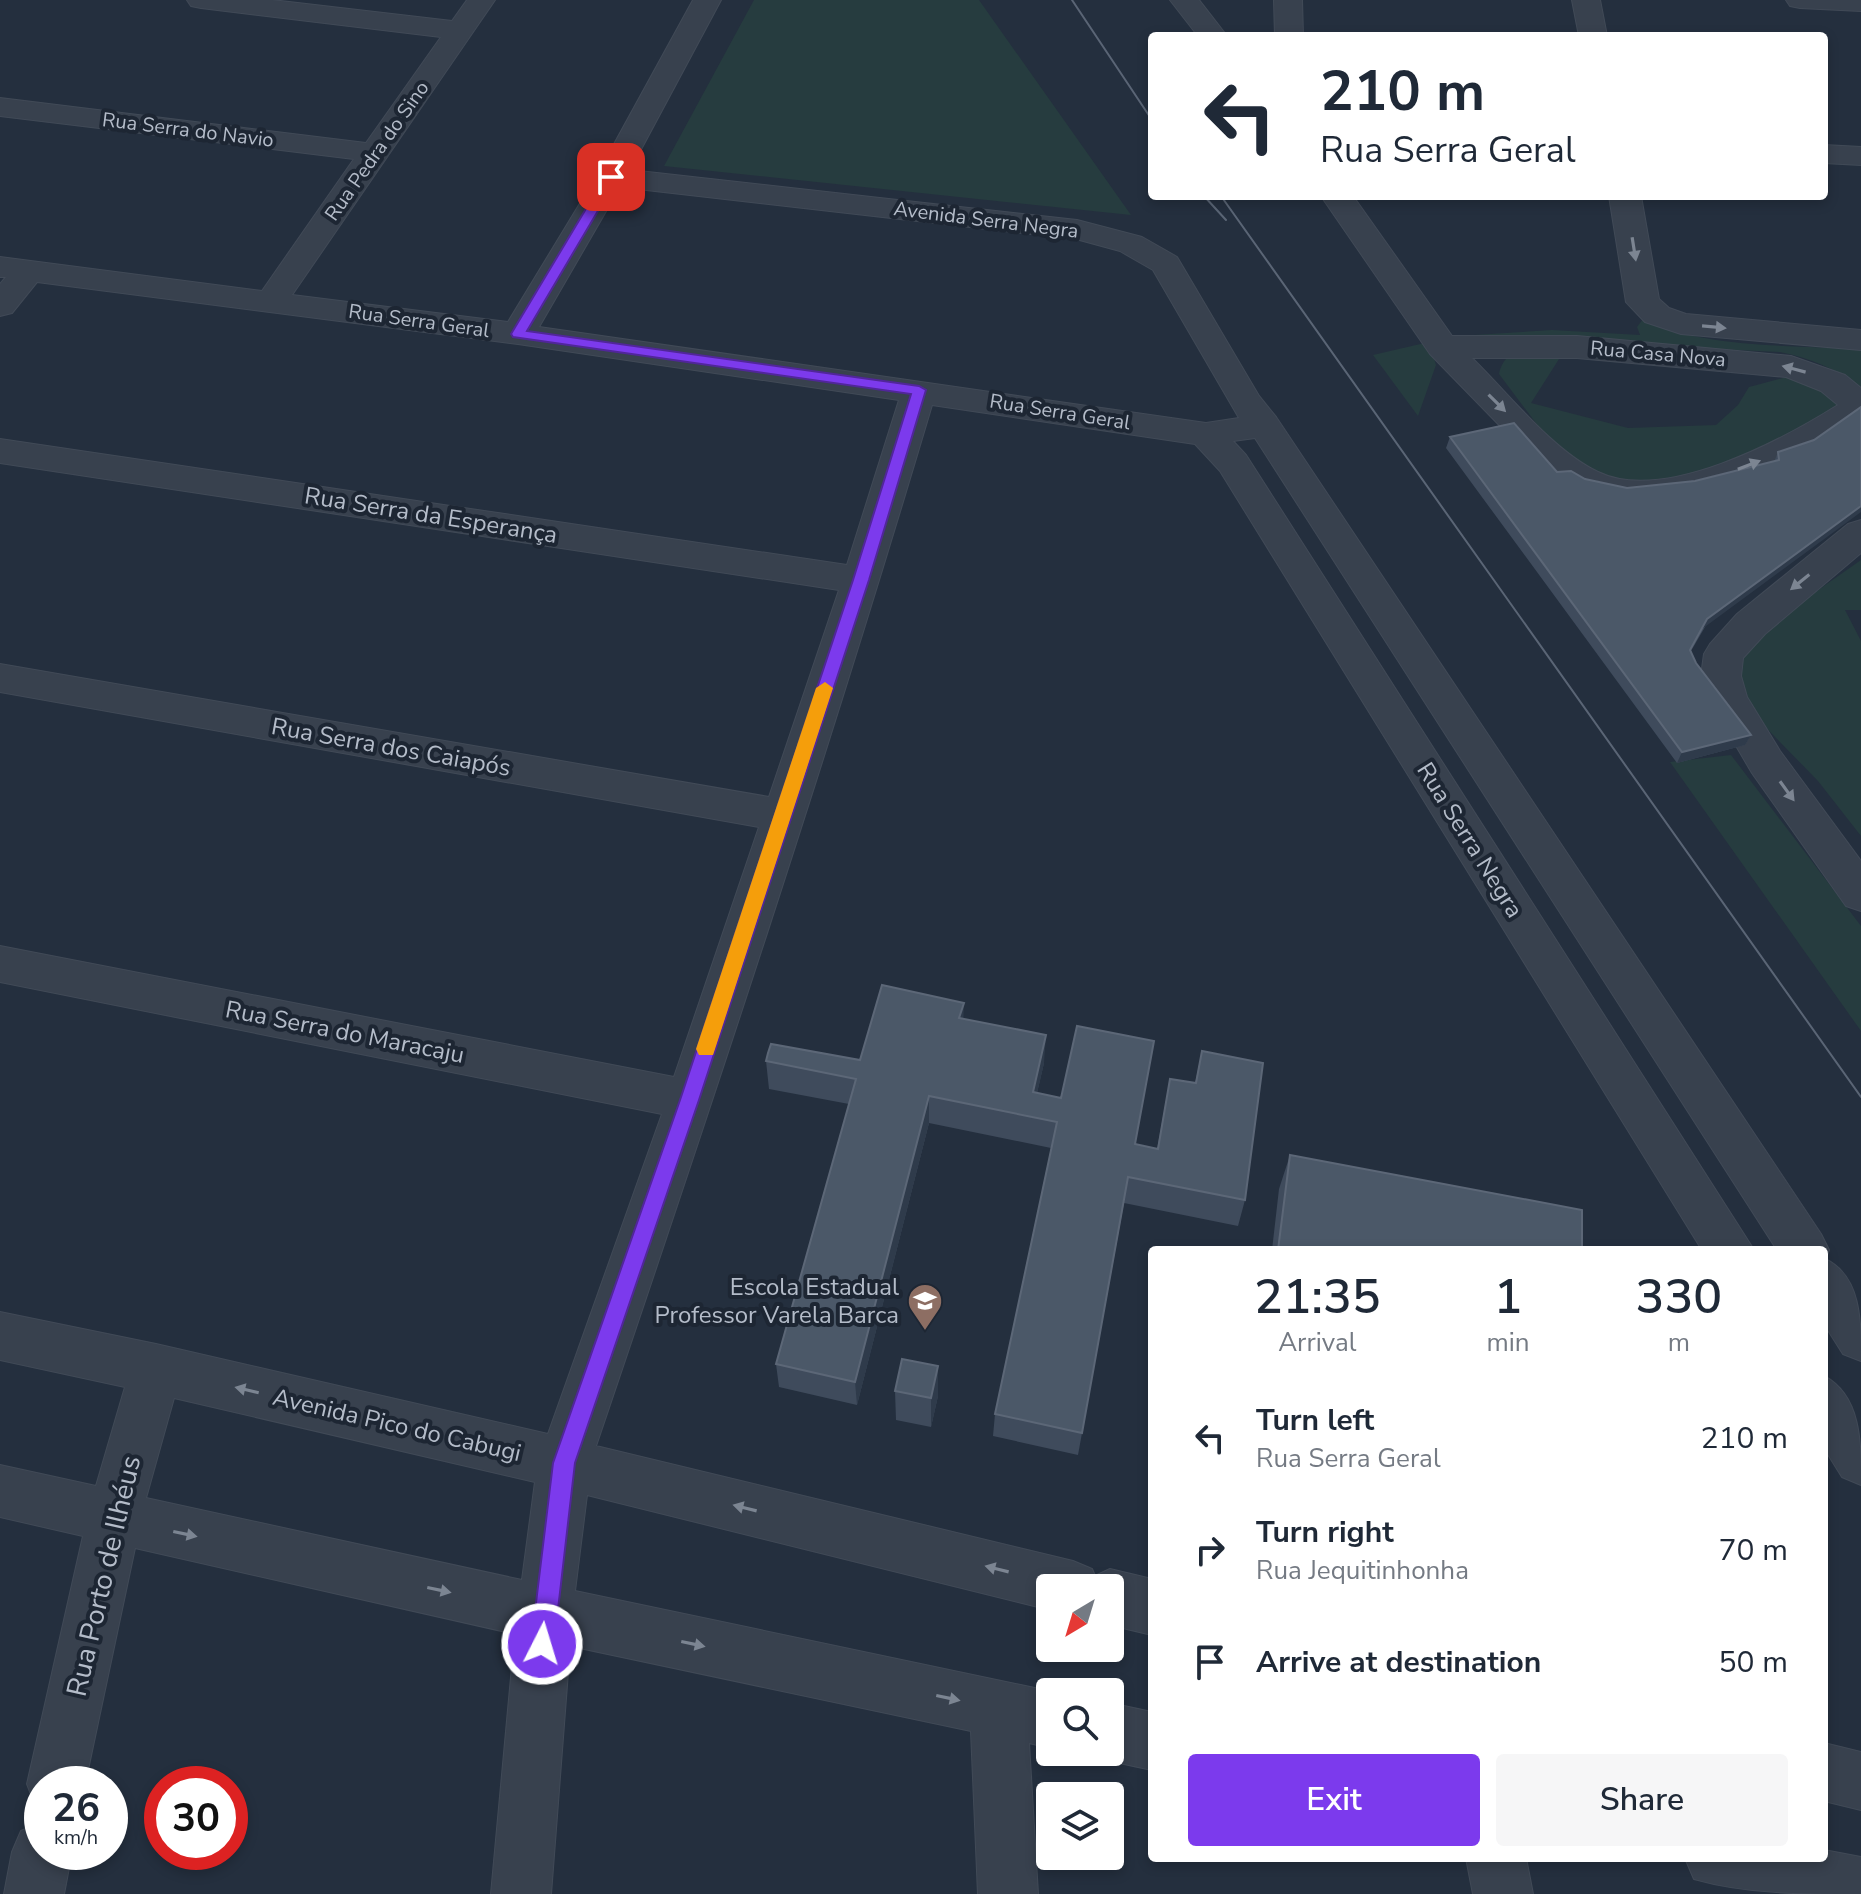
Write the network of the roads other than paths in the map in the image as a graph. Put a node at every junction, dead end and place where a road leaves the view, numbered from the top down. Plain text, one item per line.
1 (201, 0) edge
2 (481, 0) edge
3 (707, 0) edge
4 (1184, 0) edge
5 (1288, 0) edge
6 (1586, 0) edge
7 (1800, 0) edge
8 (1861, 3) edge
9 (462, 31) junction
10 (1210, 32) edge
11 (1289, 32) edge
12 (1592, 32) edge
13 (0, 107) edge
14 (376, 153) junction
15 (1828, 154) edge
16 (1861, 156) edge
17 (611, 177) junction
18 (1340, 200) edge
19 (1626, 200) edge
20 (14, 269) edge
21 (271, 301) junction
22 (0, 306) edge
23 (518, 334) junction
24 (1861, 340) edge
25 (1442, 347) junction
26 (919, 390) junction
27 (1861, 406) edge
28 (1264, 425) junction
29 (1206, 434) junction
30 (0, 451) edge
31 (1859, 536) edge
32 (861, 580) junction
33 (0, 678) edge
34 (782, 815) junction
35 (1861, 894) edge
36 (0, 964) edge
37 (690, 1100) junction
38 (1726, 1246) edge
39 (1801, 1246) edge
40 (1828, 1287) edge
41 (0, 1336) edge
42 (1861, 1337) edge
43 (156, 1368) junction
44 (1828, 1407) edge
45 (1861, 1459) edge
46 (564, 1463) junction
47 (0, 1491) edge
48 (114, 1518) junction
49 (1036, 1579) edge
50 (1124, 1600) edge
51 (1148, 1606) edge
52 (545, 1613) junction
53 (1024, 1714) edge
54 (1124, 1735) edge
55 (1148, 1740) edge
56 (60, 1766) edge
57 (1828, 1773) edge
58 (1861, 1781) edge
59 (1497, 1862) edge
60 (1735, 1862) edge
61 (39, 1870) edge
62 (1861, 1887) edge
63 (34, 1894) edge
64 (521, 1894) edge
65 (1008, 1894) edge
66 (1503, 1894) edge

1 - 9 street
2 - 9 street, Rua Pedra do Sino
3 - 17 street
4 - 10 street
5 - 11 street
6 - 12 street
7 - 8 street
9 - 14 street, Rua Pedra do Sino
13 - 14 street, Rua Serra do Navio
14 - 21 street, Rua Pedra do Sino
15 - 16 street
17 - 23 street
17 - 28 street, Avenida Serra Negra
18 - 25 street
19 -> 24 street, Rua Casa Nova
20 - 21 street, Rua Serra Geral
20 - 22 street
21 - 23 street, Rua Serra Geral
23 - 26 street, Rua Serra Geral
27 -> 25 street, Rua Casa Nova
25 -> 27 street
26 - 29 street, Rua Serra Geral
26 - 32 street
28 - 29 street, Rua Serra Geral
28 - 39 street, Avenida Serra Negra
29 - 38 street, Rua Serra Negra
30 - 32 street, Rua Serra da Esperança
31 -> 35 street
32 - 34 street
33 - 34 street, Rua Serra dos Caiapós
34 - 37 street
36 - 37 street, Rua Serra do Maracaju
37 - 46 street
40 - 42 street
41 - 43 street, Avenida Pico do Cabugi
46 -> 43 street, Avenida Pico do Cabugi
43 - 48 street, Rua Porto de Ilhéus
44 - 45 street
49 -> 46 street, Avenida Pico do Cabugi
46 - 52 street
47 - 48 street
48 -> 52 street
48 - 56 street, Rua Porto de Ilhéus
50 - 51 street
52 -> 53 street
52 - 64 street
53 - 65 street
54 - 55 street
57 - 58 street
59 - 66 street
60 - 62 street
61 - 63 street

